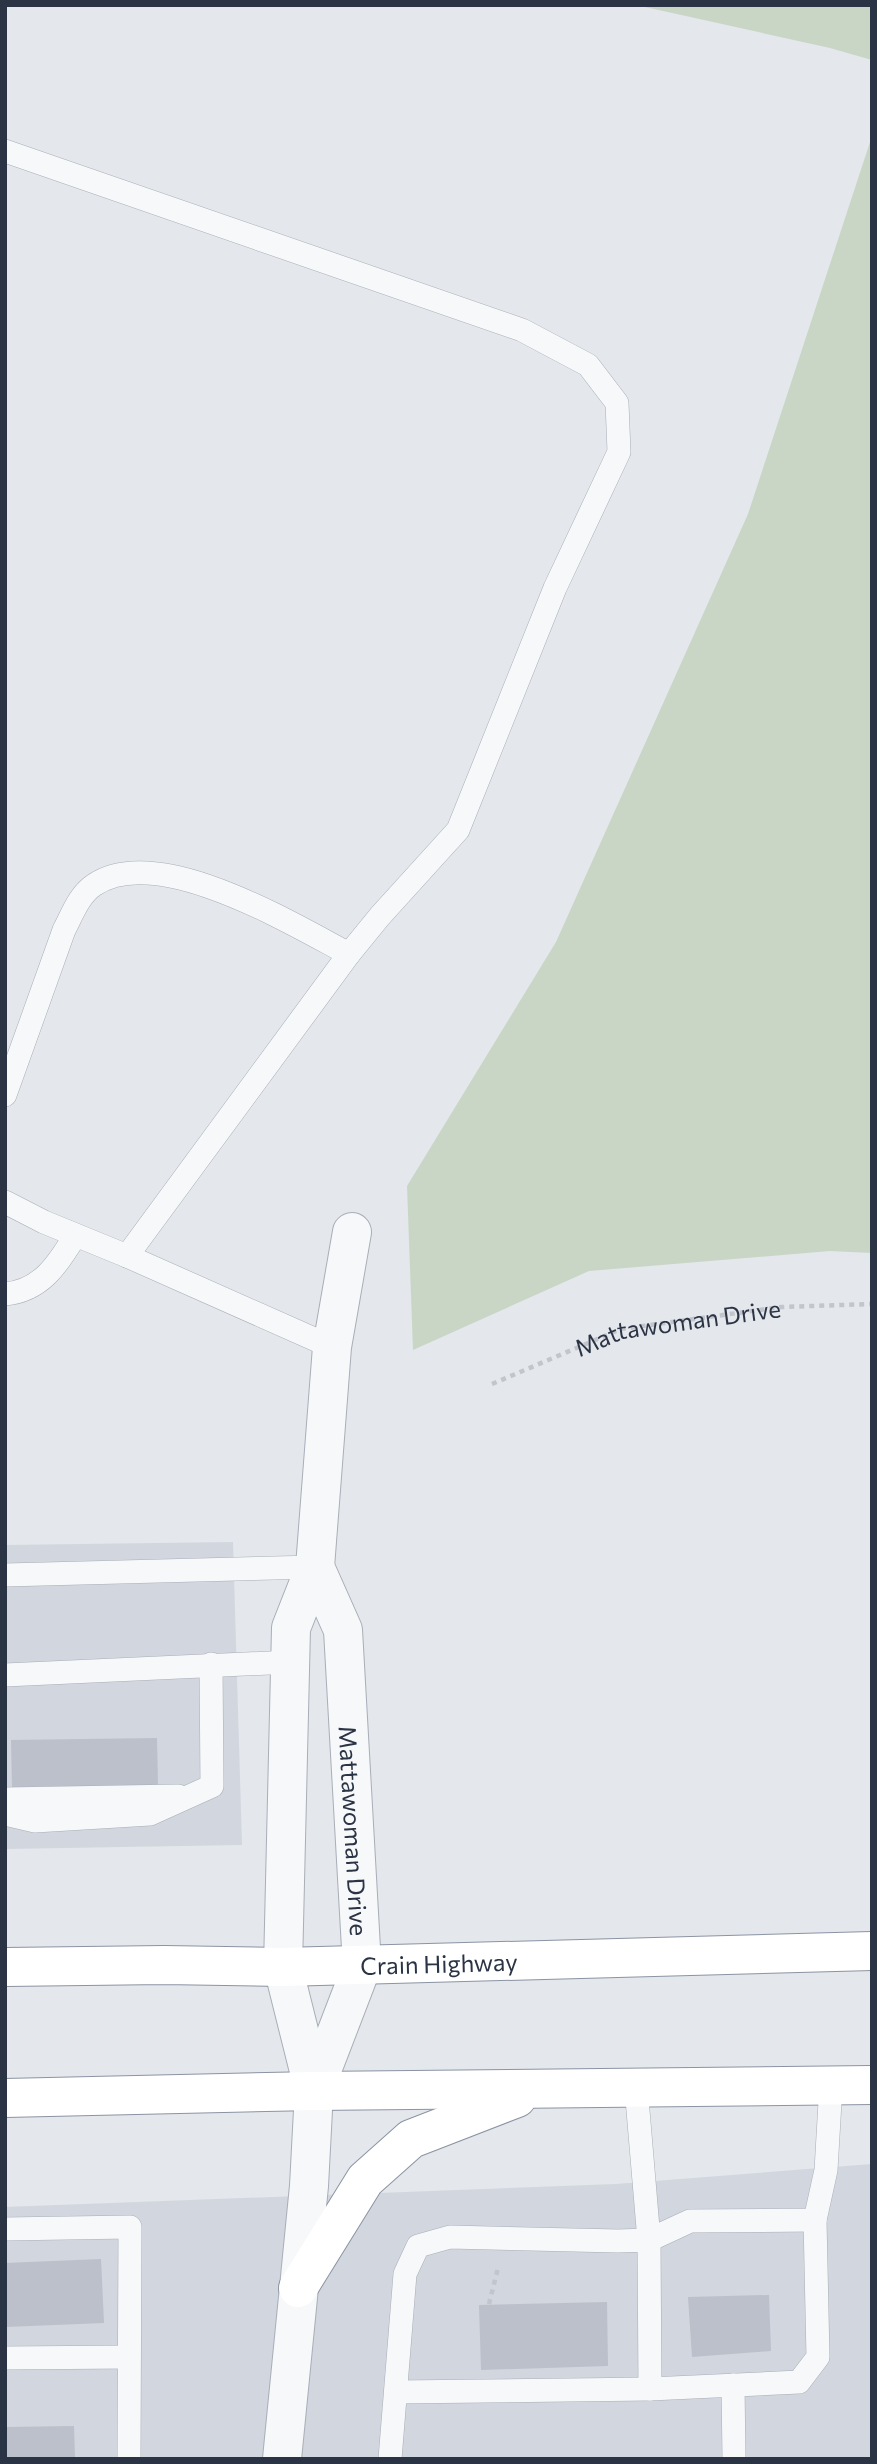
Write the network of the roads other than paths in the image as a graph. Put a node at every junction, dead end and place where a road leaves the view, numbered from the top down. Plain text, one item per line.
1 (5, 151) edge
2 (349, 954) junction
3 (5, 1095) edge
4 (5, 1202) edge
5 (352, 1233) dead end
6 (75, 1236) junction
7 (127, 1256) junction
8 (5, 1294) edge
9 (332, 1347) junction
10 (315, 1567) junction
11 (5, 1575) edge
12 (291, 1662) junction
13 (211, 1664) junction
14 (6, 1676) edge
15 (185, 1796) junction
16 (5, 1799) edge
17 (5, 1814) edge
18 (872, 1951) edge
19 (362, 1966) junction
20 (5, 1967) edge
21 (283, 1968) junction
22 (831, 2085) junction
23 (872, 2085) edge
24 (636, 2087) junction
25 (542, 2088) junction
26 (314, 2091) junction
27 (5, 2098) edge
28 (815, 2220) junction
29 (5, 2229) edge
30 (649, 2240) junction
31 (298, 2288) junction
32 (129, 2357) junction
33 (5, 2358) edge
34 (733, 2385) junction
35 (650, 2389) junction
36 (396, 2392) junction
37 (129, 2459) edge
38 (282, 2459) edge
39 (390, 2459) edge
40 (734, 2459) edge

1 - 2 lane
2 - 3 lane
2 - 7 lane
4 - 6 lane
5 - 9 street, Mattawoman Drive
6 - 7 lane
6 - 8 lane
7 - 9 lane
9 - 10 street, Mattawoman Drive
10 - 11 lane
10 - 12 street, Mattawoman Drive
10 - 19 street, Mattawoman Drive
12 - 13 lane
12 - 21 street, Mattawoman Drive
13 - 14 lane
13 - 15 lane
15 - 16 lane
15 - 17 lane
18 - 19 highway, Crain Highway
19 - 21 highway, Crain Highway
19 - 26 street, Mattawoman Drive
20 - 21 highway, Crain Highway
21 - 26 street, Mattawoman Drive
22 - 23 highway
22 - 24 highway
22 - 28 lane
24 - 25 highway
24 - 30 lane
25 - 26 highway
25 - 31 highway
26 - 27 highway
26 - 31 street, Mattawoman Drive
28 - 30 lane
28 - 34 lane
29 - 32 lane
30 - 35 lane
30 - 36 lane
31 - 38 street, Mattawoman Drive
32 - 33 lane
32 - 37 lane
34 - 35 lane
34 - 40 lane
35 - 36 lane
36 - 39 lane

